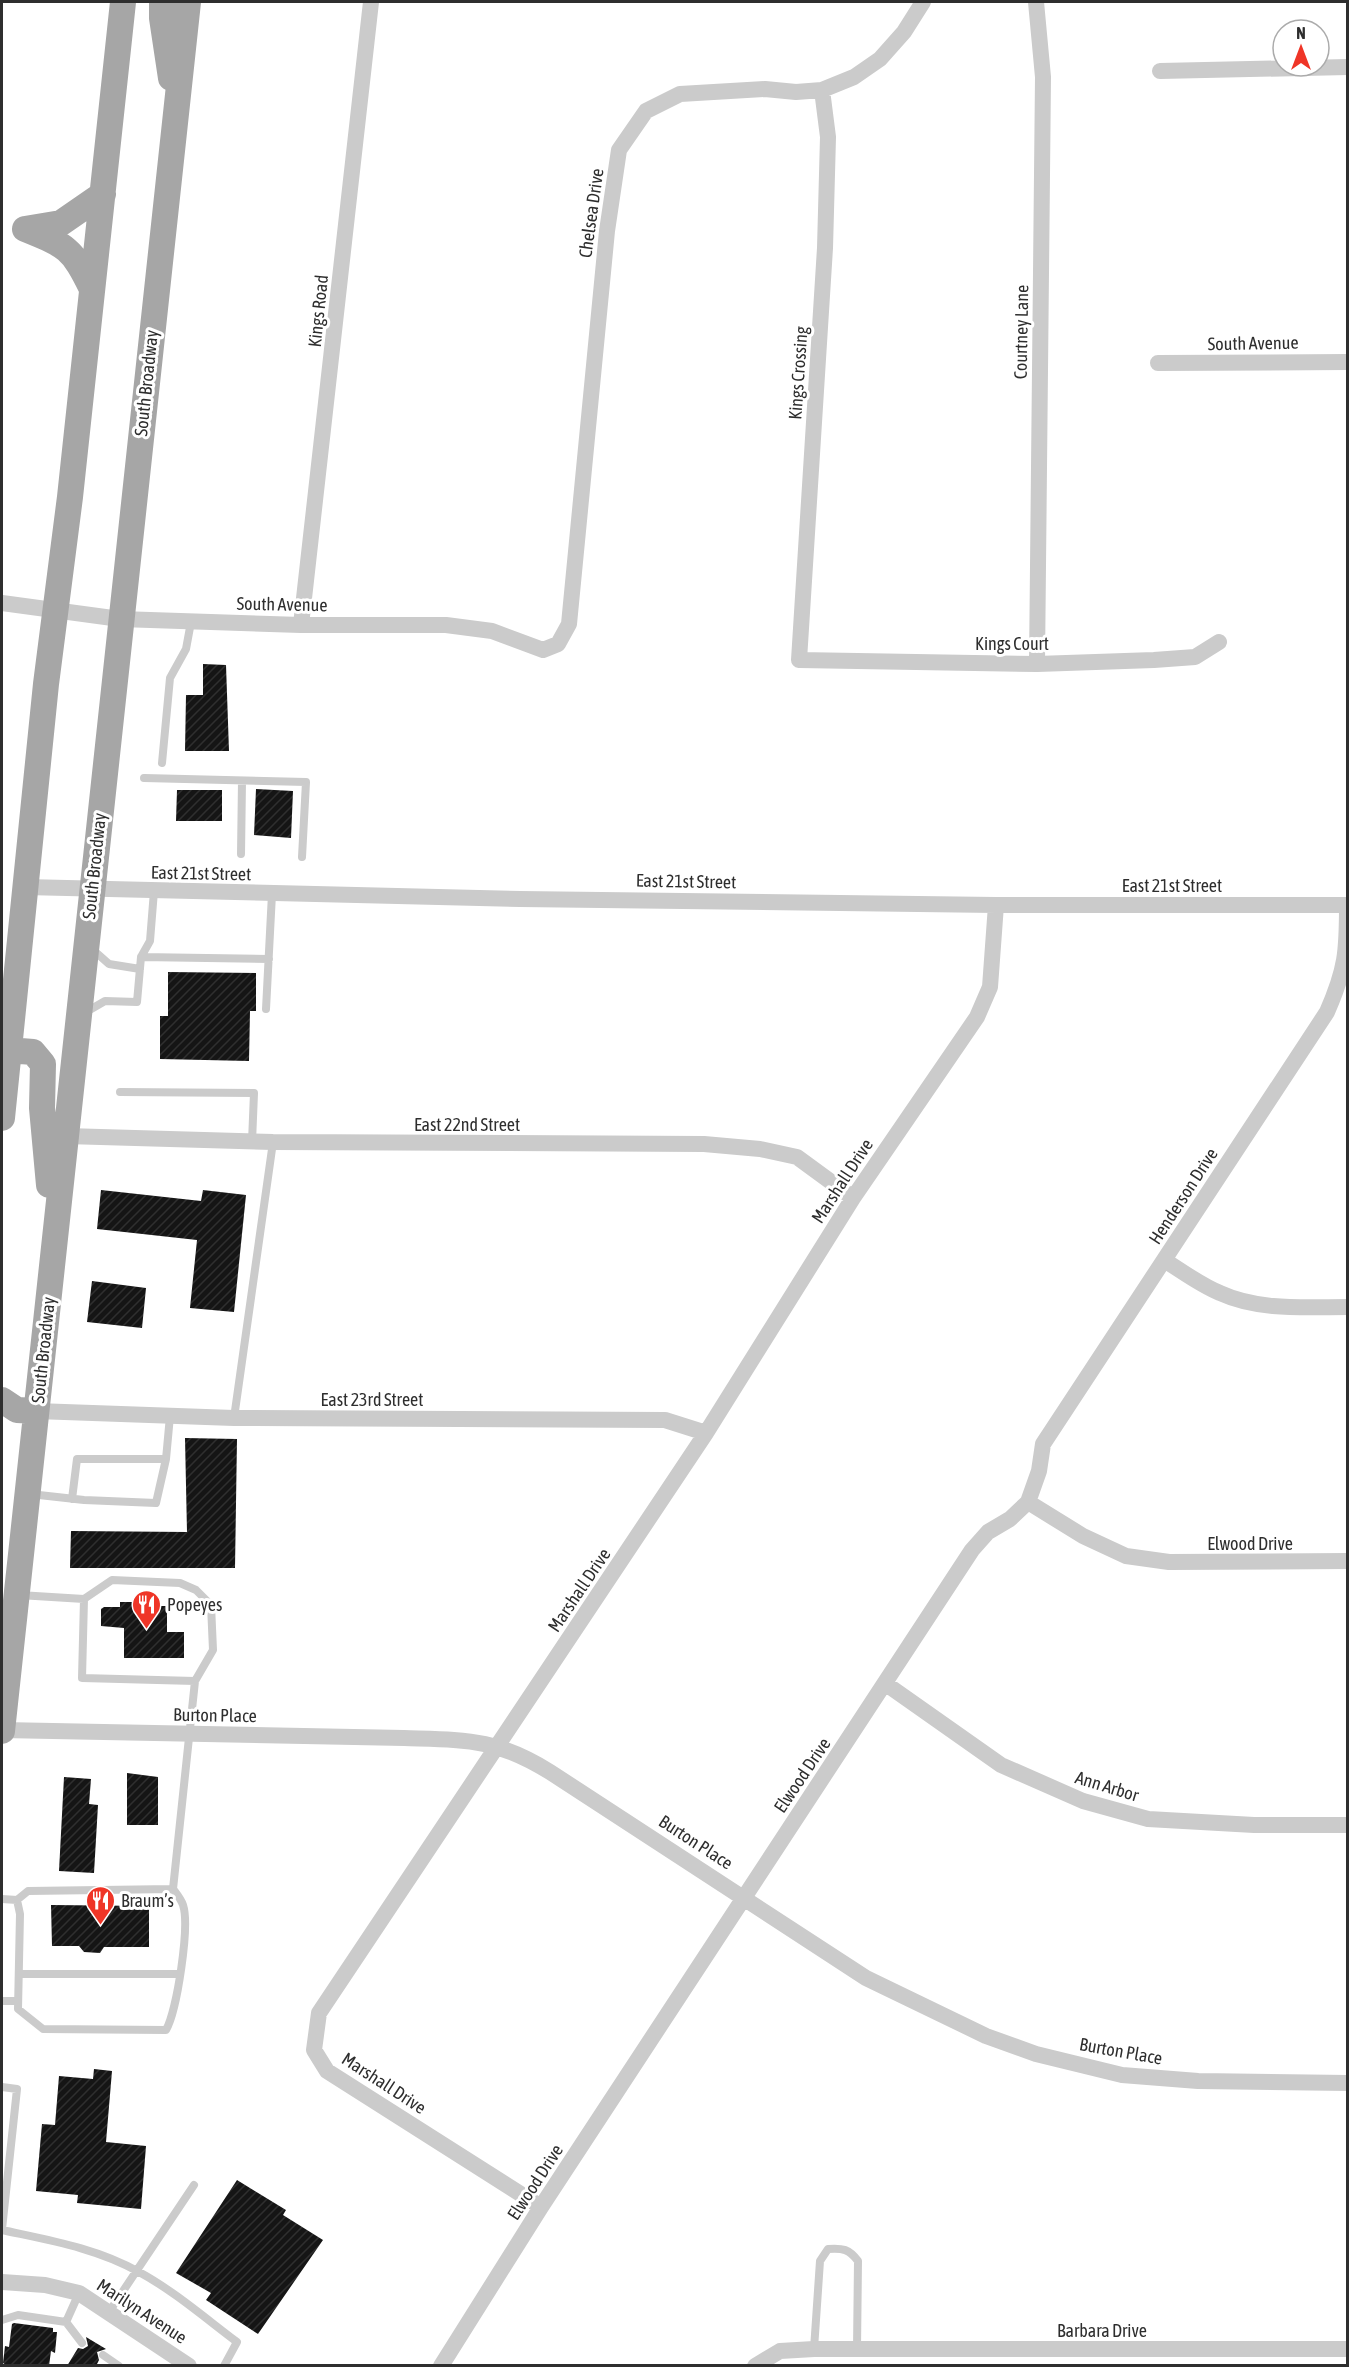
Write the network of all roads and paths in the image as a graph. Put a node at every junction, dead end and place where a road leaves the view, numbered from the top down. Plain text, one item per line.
1 (123, 2) edge
2 (162, 2) edge
3 (188, 2) edge
4 (370, 2) edge
5 (923, 2) edge
6 (1036, 2) edge
7 (1347, 67) edge
8 (1160, 71) dead end
9 (822, 90) junction
10 (176, 114) junction
11 (103, 194) junction
12 (92, 289) junction
13 (1347, 362) edge
14 (1158, 363) dead end
15 (2, 603) edge
16 (57, 609) junction
17 (120, 619) junction
18 (191, 622) junction
19 (302, 625) junction
20 (1219, 642) dead end
21 (558, 644) joint
22 (799, 660) joint
23 (1037, 664) junction
24 (162, 763) dead end
25 (144, 778) dead end
26 (242, 781) junction
27 (241, 854) dead end
28 (303, 857) dead end
29 (25, 887) junction
30 (92, 890) junction
31 (154, 891) junction
32 (272, 894) junction
33 (996, 905) junction
34 (1347, 905) edge
35 (86, 942) junction
36 (141, 957) junction
37 (269, 959) junction
38 (140, 969) junction
39 (266, 1009) dead end
40 (78, 1020) junction
41 (5, 1049) edge
42 (120, 1092) dead end
43 (2, 1118) edge
44 (66, 1136) junction
45 (252, 1142) junction
46 (273, 1142) junction
47 (854, 1198) junction
48 (54, 1241) junction
49 (1164, 1260) junction
50 (1347, 1307) edge
51 (2, 1400) edge
52 (36, 1411) junction
53 (170, 1416) junction
54 (234, 1418) junction
55 (706, 1433) junction
56 (166, 1459) junction
57 (27, 1494) junction
58 (72, 1499) junction
59 (1028, 1502) junction
60 (1347, 1561) edge
61 (16, 1595) junction
62 (84, 1599) junction
63 (195, 1681) junction
64 (886, 1684) junction
65 (2, 1730) edge
66 (189, 1734) junction
67 (498, 1746) junction
68 (1347, 1825) edge
69 (173, 1889) junction
70 (745, 1896) junction
71 (2, 1899) edge
72 (17, 1900) junction
73 (19, 1974) junction
74 (179, 1974) junction
75 (2, 2001) edge
76 (18, 2001) junction
77 (1347, 2083) edge
78 (2, 2087) edge
79 (194, 2185) dead end
80 (541, 2207) junction
81 (2, 2229) edge
82 (137, 2271) junction
83 (2, 2282) edge
84 (79, 2293) junction
85 (109, 2312) junction
86 (2, 2320) edge
87 (66, 2322) junction
88 (82, 2343) dead end
89 (814, 2349) junction
90 (857, 2349) junction
91 (1347, 2349) edge
92 (103, 2355) dead end
93 (119, 2366) edge
94 (189, 2366) edge
95 (224, 2366) edge
96 (441, 2366) edge
97 (755, 2366) edge

1 - 11 main road
2 - 10 main road
3 - 10 main road, South Broadway
4 - 19 street, Kings Road
5 - 9 street, Chelsea Drive
6 - 23 street, Courtney Lane
7 - 8 street
9 - 21 street, Chelsea Drive
9 - 22 street, Kings Crossing
10 - 17 main road, South Broadway
11 - 12 main road
11 - 12 main road
12 - 16 main road
13 - 14 street, South Avenue
15 - 16 street, South Avenue
16 - 17 street, South Avenue
16 - 29 main road
17 - 18 street, South Avenue
17 - 30 main road, South Broadway
18 - 19 street, South Avenue
18 - 24 lane
19 - 21 street, South Avenue
20 - 23 street, Kings Court
22 - 23 street, Kings Court
25 - 26 lane
26 - 27 lane
26 - 28 lane
29 - 30 street, East 21st Street
29 - 41 main road
30 - 31 street, East 21st Street
30 - 35 main road, South Broadway
31 - 32 street, East 21st Street
31 - 36 lane
32 - 33 street, East 21st Street
32 - 37 lane
33 - 34 street, East 21st Street
33 - 47 street, Marshall Drive
34 - 49 street, Henderson Drive
35 - 38 lane
35 - 40 main road, South Broadway
36 - 37 lane
36 - 38 lane
37 - 39 lane
38 - 40 lane
40 - 44 main road, South Broadway
41 - 43 main road
41 - 48 main road
42 - 45 lane
44 - 45 street, East 22nd Street
44 - 48 main road, South Broadway
45 - 46 street, East 22nd Street
46 - 47 street, East 22nd Street
46 - 54 lane
47 - 55 street, Marshall Drive
48 - 52 main road, South Broadway
49 - 50 street
49 - 59 street, Henderson Drive
51 - 52 main road
52 - 53 street, East 23rd Street
52 - 57 main road, South Broadway
53 - 54 street, East 23rd Street
53 - 56 lane
54 - 55 street, East 23rd Street
55 - 67 street, Marshall Drive
56 - 58 lane
56 - 58 lane
57 - 58 lane
57 - 61 main road, South Broadway
59 - 60 street, Elwood Drive
59 - 64 street, Elwood Drive
61 - 62 lane
61 - 65 main road, South Broadway
62 - 63 lane
62 - 63 lane
63 - 66 lane
64 - 68 street, Ann Arbor
64 - 70 street, Elwood Drive
65 - 66 street, Burton Place
66 - 67 street, Burton Place
66 - 69 lane
67 - 70 street, Burton Place
67 - 80 street, Marshall Drive
69 - 72 lane
69 - 74 lane
70 - 77 street, Burton Place
70 - 80 street, Elwood Drive
71 - 72 lane
72 - 73 lane
73 - 74 lane
73 - 76 lane
74 - 76 lane
75 - 76 lane
78 - 81 lane
79 - 82 lane
80 - 96 street, Elwood Drive
81 - 82 lane
82 - 85 lane
82 - 95 lane
83 - 84 street, Marilyn Avenue
84 - 85 street, Marilyn Avenue
84 - 87 lane
85 - 94 street, Marilyn Avenue
86 - 87 lane
87 - 88 lane
89 - 90 street, Barbara Drive
89 - 90 lane
89 - 97 street, Barbara Drive
90 - 91 street, Barbara Drive
92 - 93 lane

